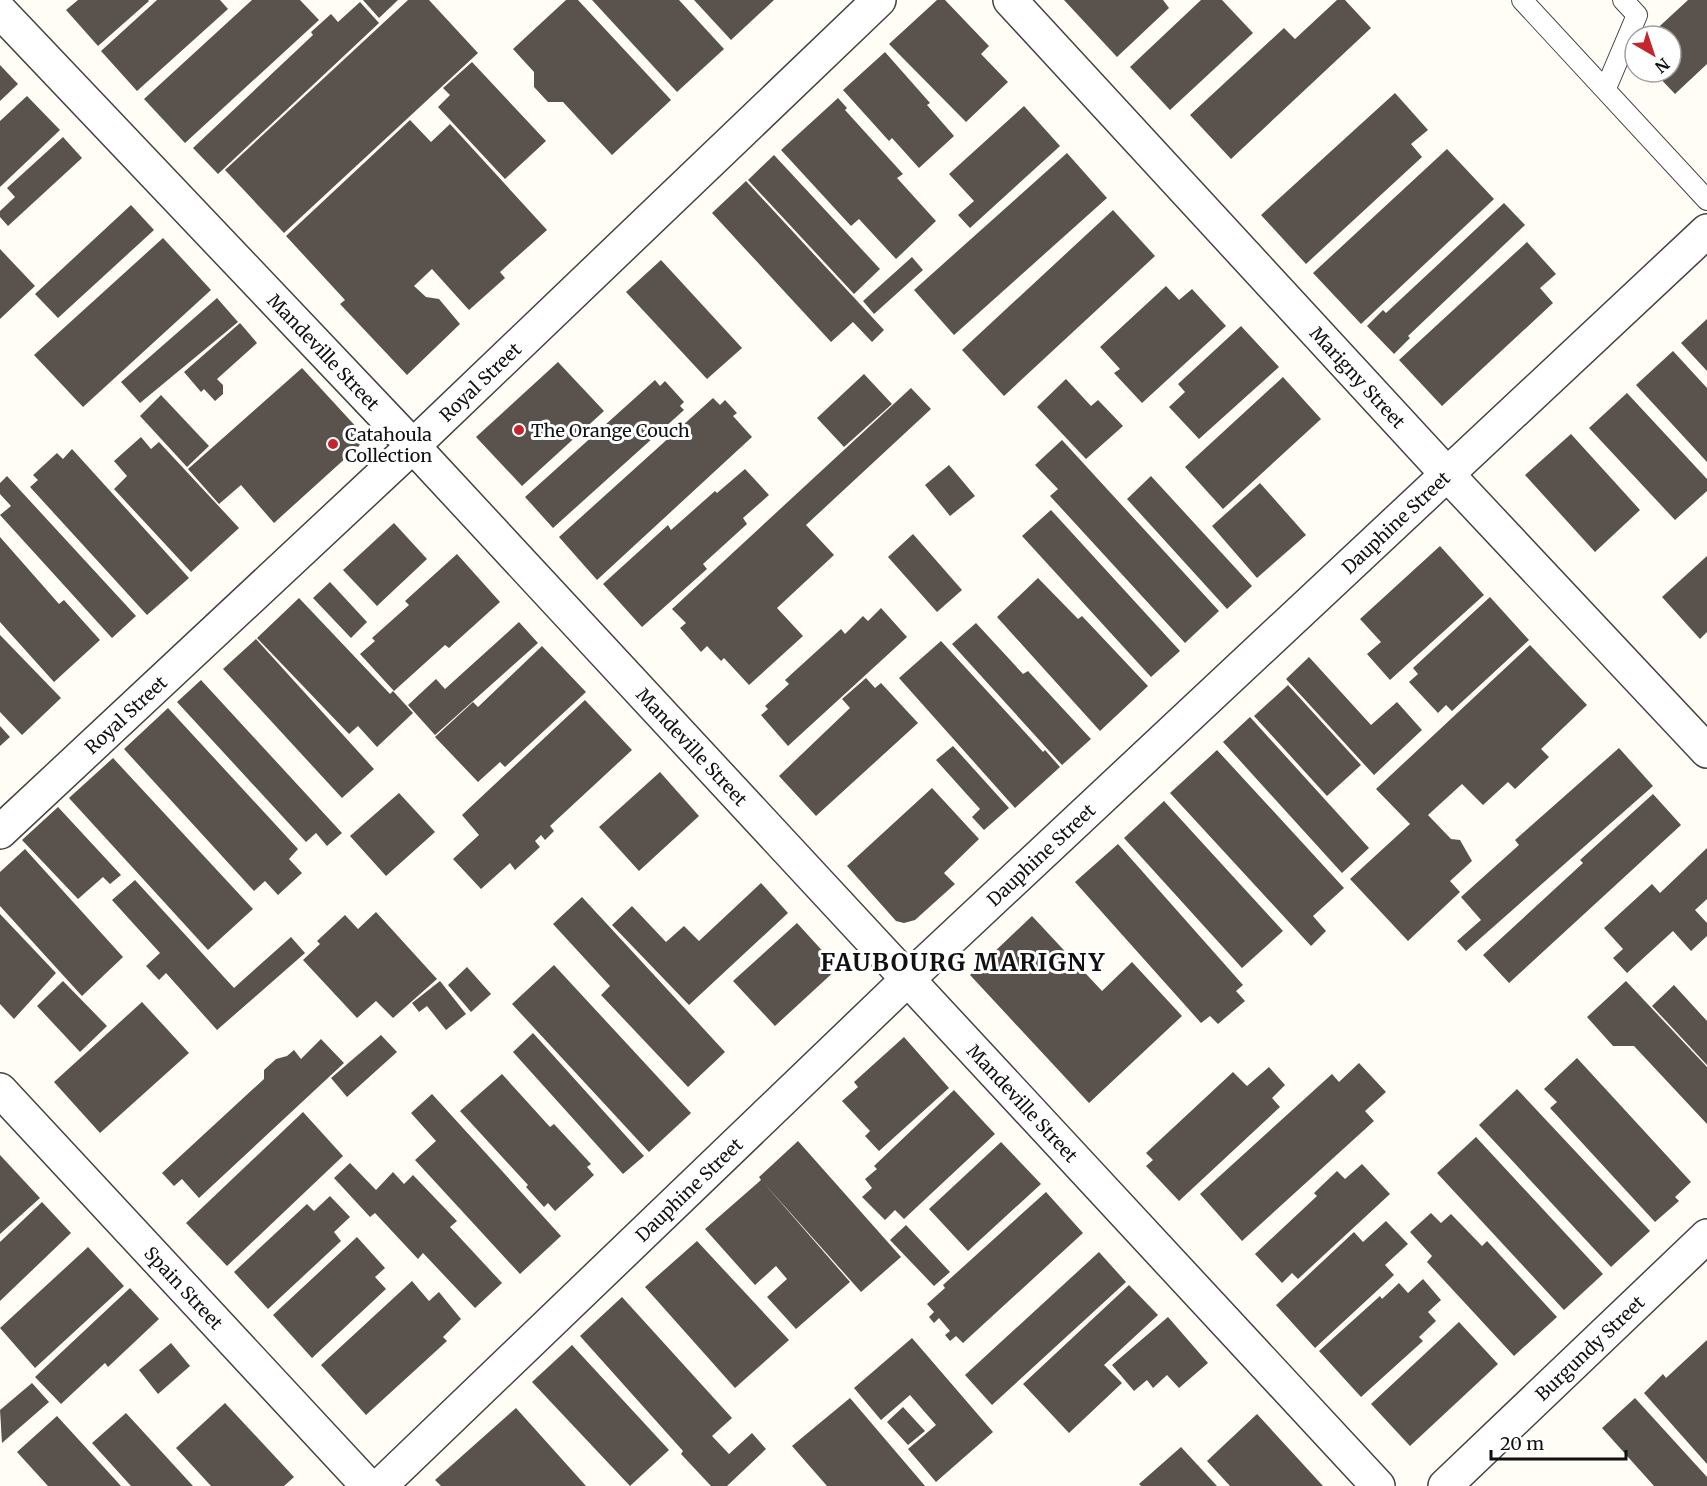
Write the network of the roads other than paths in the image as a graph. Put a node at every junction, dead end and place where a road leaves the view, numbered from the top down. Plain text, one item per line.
1 (879, 0) edge
2 (1010, 0) edge
3 (1522, 0) edge
4 (1623, 0) edge
5 (0, 11) edge
6 (1606, 88) junction
7 (1707, 200) edge
8 (1707, 231) edge
9 (413, 447) junction
10 (1447, 474) junction
11 (1707, 751) edge
12 (0, 832) edge
13 (909, 978) junction
14 (0, 1090) edge
15 (1707, 1236) edge
16 (368, 1486) edge
17 (380, 1486) edge
18 (1378, 1486) edge
19 (1445, 1486) edge

1 - 9 street, Royal Street
2 - 10 street, Marigny Street
3 - 6 lane
4 - 6 lane
5 - 9 street, Mandeville Street
6 - 7 lane
8 - 10 street, Dauphine Street
9 - 12 street, Royal Street
9 - 13 street, Mandeville Street
10 - 11 street, Marigny Street
10 - 13 street, Dauphine Street
13 - 17 street, Dauphine Street
13 - 18 street, Mandeville Street
14 - 16 street, Spain Street
15 - 19 street, Burgundy Street

